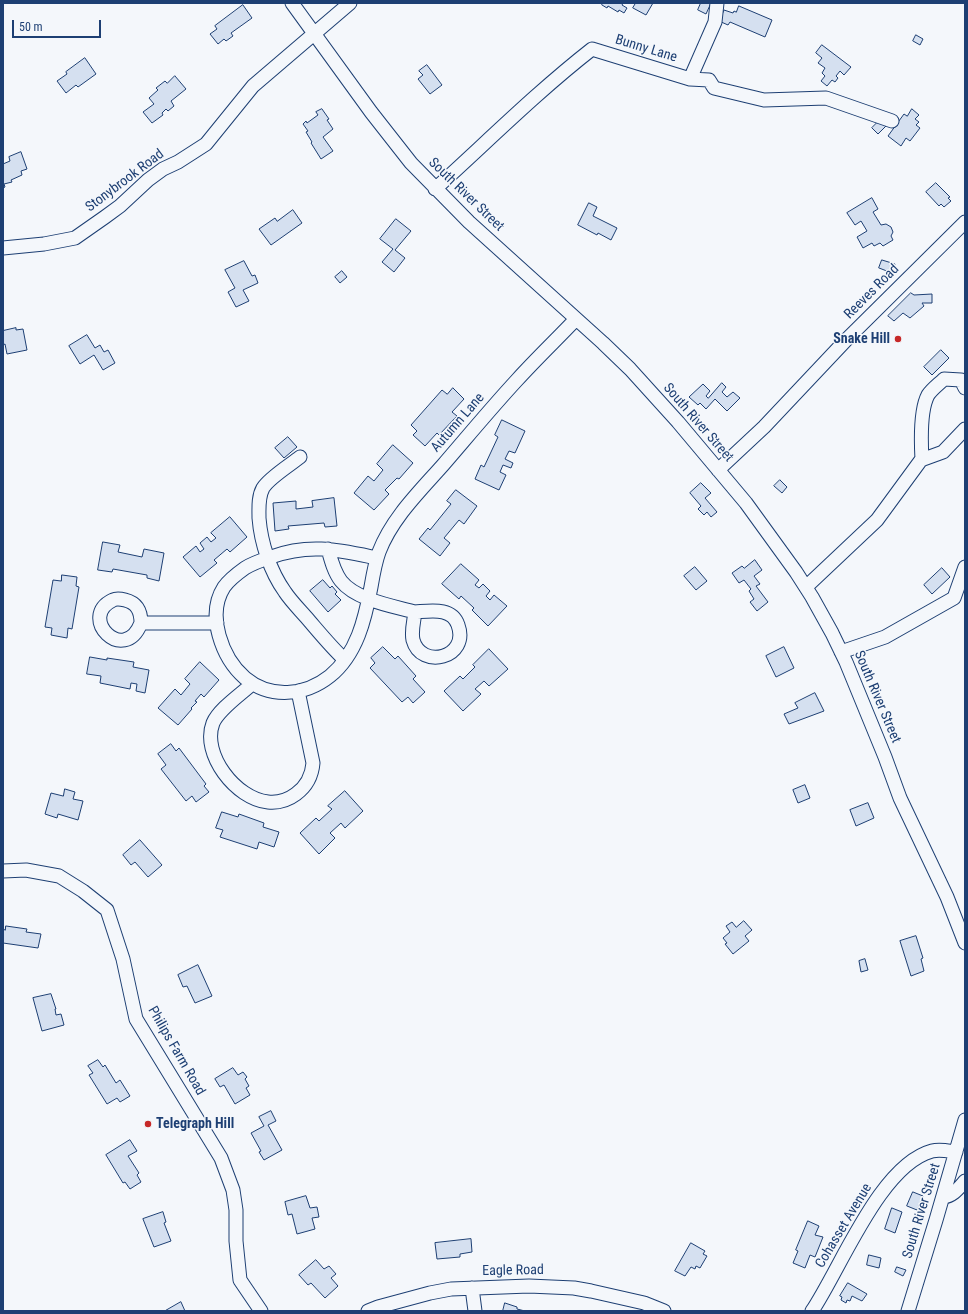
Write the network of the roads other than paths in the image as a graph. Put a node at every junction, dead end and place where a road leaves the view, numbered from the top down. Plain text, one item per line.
1 (292, 3) edge
2 (350, 3) edge
3 (717, 3) edge
4 (314, 34) junction
5 (690, 79) junction
6 (892, 121) dead end
7 (435, 189) junction
8 (965, 222) edge
9 (3, 248) edge
10 (576, 319) junction
11 (965, 388) edge
12 (965, 429) edge
13 (300, 457) dead end
14 (922, 460) junction
15 (718, 470) junction
16 (328, 549) junction
17 (268, 558) junction
18 (377, 558) junction
19 (965, 567) edge
20 (806, 587) junction
21 (961, 591) edge
22 (368, 600) junction
23 (416, 612) dead end
24 (141, 622) dead end
25 (217, 623) junction
26 (841, 652) junction
27 (345, 660) junction
28 (252, 684) junction
29 (298, 692) junction
30 (3, 871) edge
31 (965, 943) edge
32 (965, 1120) edge
33 (956, 1152) junction
34 (965, 1182) edge
35 (943, 1197) junction
36 (472, 1288) junction
37 (660, 1310) edge
38 (260, 1311) edge
39 (368, 1311) edge
40 (475, 1311) edge
41 (812, 1311) edge
42 (908, 1311) edge

1 - 4 street, South River Street
2 - 4 street, Stonybrook Road
3 - 5 street
4 - 7 street, South River Street
4 - 9 street, Stonybrook Road
5 - 6 street, Bunny Lane
5 - 7 street, Bunny Lane
7 - 10 street, South River Street
8 - 15 street, Reeves Road
10 - 15 street, South River Street
10 - 18 street, Autumn Lane
11 - 14 street
12 - 14 street
13 - 17 street
14 - 20 street
15 - 20 street, South River Street
16 - 17 street, Autumn Lane
16 - 18 street, Autumn Lane
16 - 22 street
17 - 25 street, Autumn Lane
17 - 27 street
18 - 22 street, Autumn Lane
19 - 21 street
20 - 26 street, South River Street
21 - 26 street
22 - 23 street
22 - 27 street, Autumn Lane
24 - 25 street
25 - 28 street, Autumn Lane
26 - 31 street, South River Street
27 - 29 street, Autumn Lane
28 - 29 street, Autumn Lane
28 - 29 street
30 - 38 street, Philips Farm Road
32 - 33 street, South River Street
33 - 35 street, South River Street
33 - 41 street, Cohasset Avenue
34 - 35 street
35 - 42 street, South River Street
36 - 37 street, Eagle Road
36 - 39 street, Eagle Road
36 - 40 street

